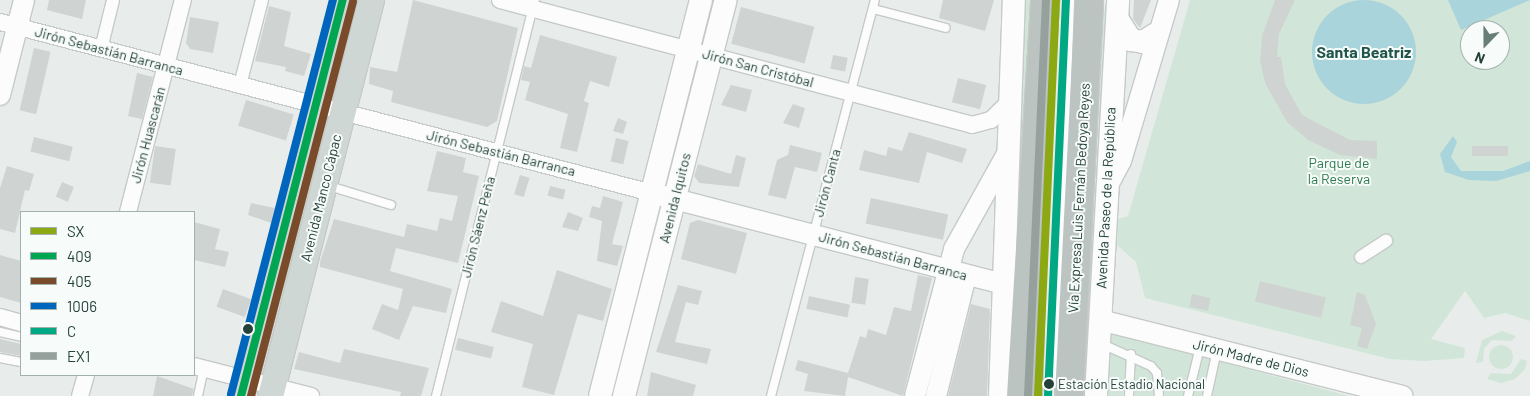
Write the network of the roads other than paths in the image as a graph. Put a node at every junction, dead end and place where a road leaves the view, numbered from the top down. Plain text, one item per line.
1 (24, 0) edge
2 (113, 0) edge
3 (183, 0) edge
4 (262, 0) edge
5 (343, 0) edge
6 (372, 0) edge
7 (500, 0) edge
8 (701, 0) edge
9 (726, 0) edge
10 (875, 0) edge
11 (1014, 0) edge
12 (1045, 0) edge
13 (1056, 0) edge
14 (1070, 0) edge
15 (1089, 0) edge
16 (1169, 0) edge
17 (534, 4) edge
18 (873, 9) junction
19 (1118, 10) edge
20 (9, 25) edge
21 (946, 28) dead end
22 (1156, 34) junction
23 (101, 49) junction
24 (689, 50) junction
25 (712, 56) junction
26 (166, 66) junction
27 (240, 85) junction
28 (851, 93) junction
29 (0, 95) edge
30 (1009, 102) junction
31 (316, 105) junction
32 (343, 112) junction
33 (496, 152) junction
34 (1008, 152) junction
35 (324, 184) junction
36 (1106, 188) junction
37 (652, 193) junction
38 (674, 199) junction
39 (391, 205) dead end
40 (128, 211) edge
41 (814, 235) junction
42 (1386, 241) dead end
43 (1362, 257) dead end
44 (947, 271) junction
45 (966, 276) junction
46 (1002, 284) junction
47 (0, 318) edge
48 (20, 323) edge
49 (1099, 331) junction
50 (0, 332) edge
51 (20, 337) edge
52 (1209, 348) junction
53 (1131, 354) junction
54 (0, 358) edge
55 (20, 362) edge
56 (199, 367) edge
57 (86, 376) edge
58 (240, 391) edge
59 (271, 391) edge
60 (80, 396) edge
61 (198, 396) edge
62 (311, 396) edge
63 (436, 396) edge
64 (600, 396) edge
65 (624, 396) edge
66 (771, 396) edge
67 (915, 396) edge
68 (936, 396) edge
69 (1000, 396) edge
70 (1020, 396) edge
71 (1038, 396) edge
72 (1056, 396) edge
73 (1069, 396) edge
74 (1096, 396) edge
75 (1129, 396) edge
76 (1159, 396) edge
77 (1188, 396) edge
78 (1207, 396) edge
79 (1400, 396) edge

1 - 20 street
2 - 23 street
3 - 26 street, Jirón Huascarán
4 - 27 street
5 - 31 main road, Avenida Manco Cápac
6 - 32 main road, Avenida Manco Cápac
7 - 17 street, Jirón San Cristóbal
8 - 24 main road, Avenida Iquitos
9 - 25 main road, Avenida Iquitos
10 - 18 lane, Jirón Canta
11 - 30 main road
12 - 70 highway
13 - 71 lane
14 - 72 lane
15 - 73 highway, Vía Expresa Luis Fernán Bedoya Reyes
16 - 22 street
17 - 24 street, Jirón San Cristóbal
17 - 33 lane, Jirón Sáenz Peña
18 - 21 lane
18 - 28 lane, Jirón Canta
19 - 22 main road
19 - 36 main road, Avenida Paseo de la República
20 - 23 street, Jirón Sebastián Barranca
20 - 29 street
22 - 36 street
23 - 26 street, Jirón Sebastián Barranca
24 - 25 street, Jirón San Cristóbal
24 - 37 main road, Avenida Iquitos
25 - 28 street, Jirón San Cristóbal
25 - 38 main road, Avenida Iquitos
26 - 27 street, Jirón Sebastián Barranca
26 - 40 street, Jirón Huascarán
27 - 31 street, Jirón Sebastián Barranca
28 - 30 street, Jirón San Cristóbal
28 - 41 lane, Jirón Canta
30 - 34 main road
31 - 32 street, Jirón Sebastián Barranca
31 - 58 main road, Avenida Manco Cápac
32 - 33 street, Jirón Sebastián Barranca
32 - 35 main road, Avenida Manco Cápac
33 - 37 street, Jirón Sebastián Barranca
33 - 63 lane, Jirón Sáenz Peña
34 - 44 street
34 - 46 main road
35 - 39 lane
35 - 59 main road, Avenida Manco Cápac
36 - 49 main road, Avenida Paseo de la República
37 - 38 street, Jirón Sebastián Barranca
37 - 64 main road, Avenida Iquitos
38 - 41 street, Jirón Sebastián Barranca
38 - 65 main road, Avenida Iquitos
41 - 44 street, Jirón Sebastián Barranca
41 - 66 lane, Jirón Canta
42 - 43 street
44 - 45 street, Jirón Sebastián Barranca
44 - 67 street
45 - 46 street, Jirón Sebastián Barranca
45 - 68 street
46 - 69 main road
47 - 48 street
49 - 52 street, Jirón Madre de Dios
49 - 53 lane
49 - 74 main road, Avenida Paseo de la República
50 - 51 lane
52 - 77 lane
52 - 78 lane
52 - 79 street, Jirón Madre de Dios
53 - 75 lane
53 - 76 lane
54 - 55 lane
56 - 58 street
56 - 61 lane
57 - 60 street
58 - 59 street
59 - 62 street

